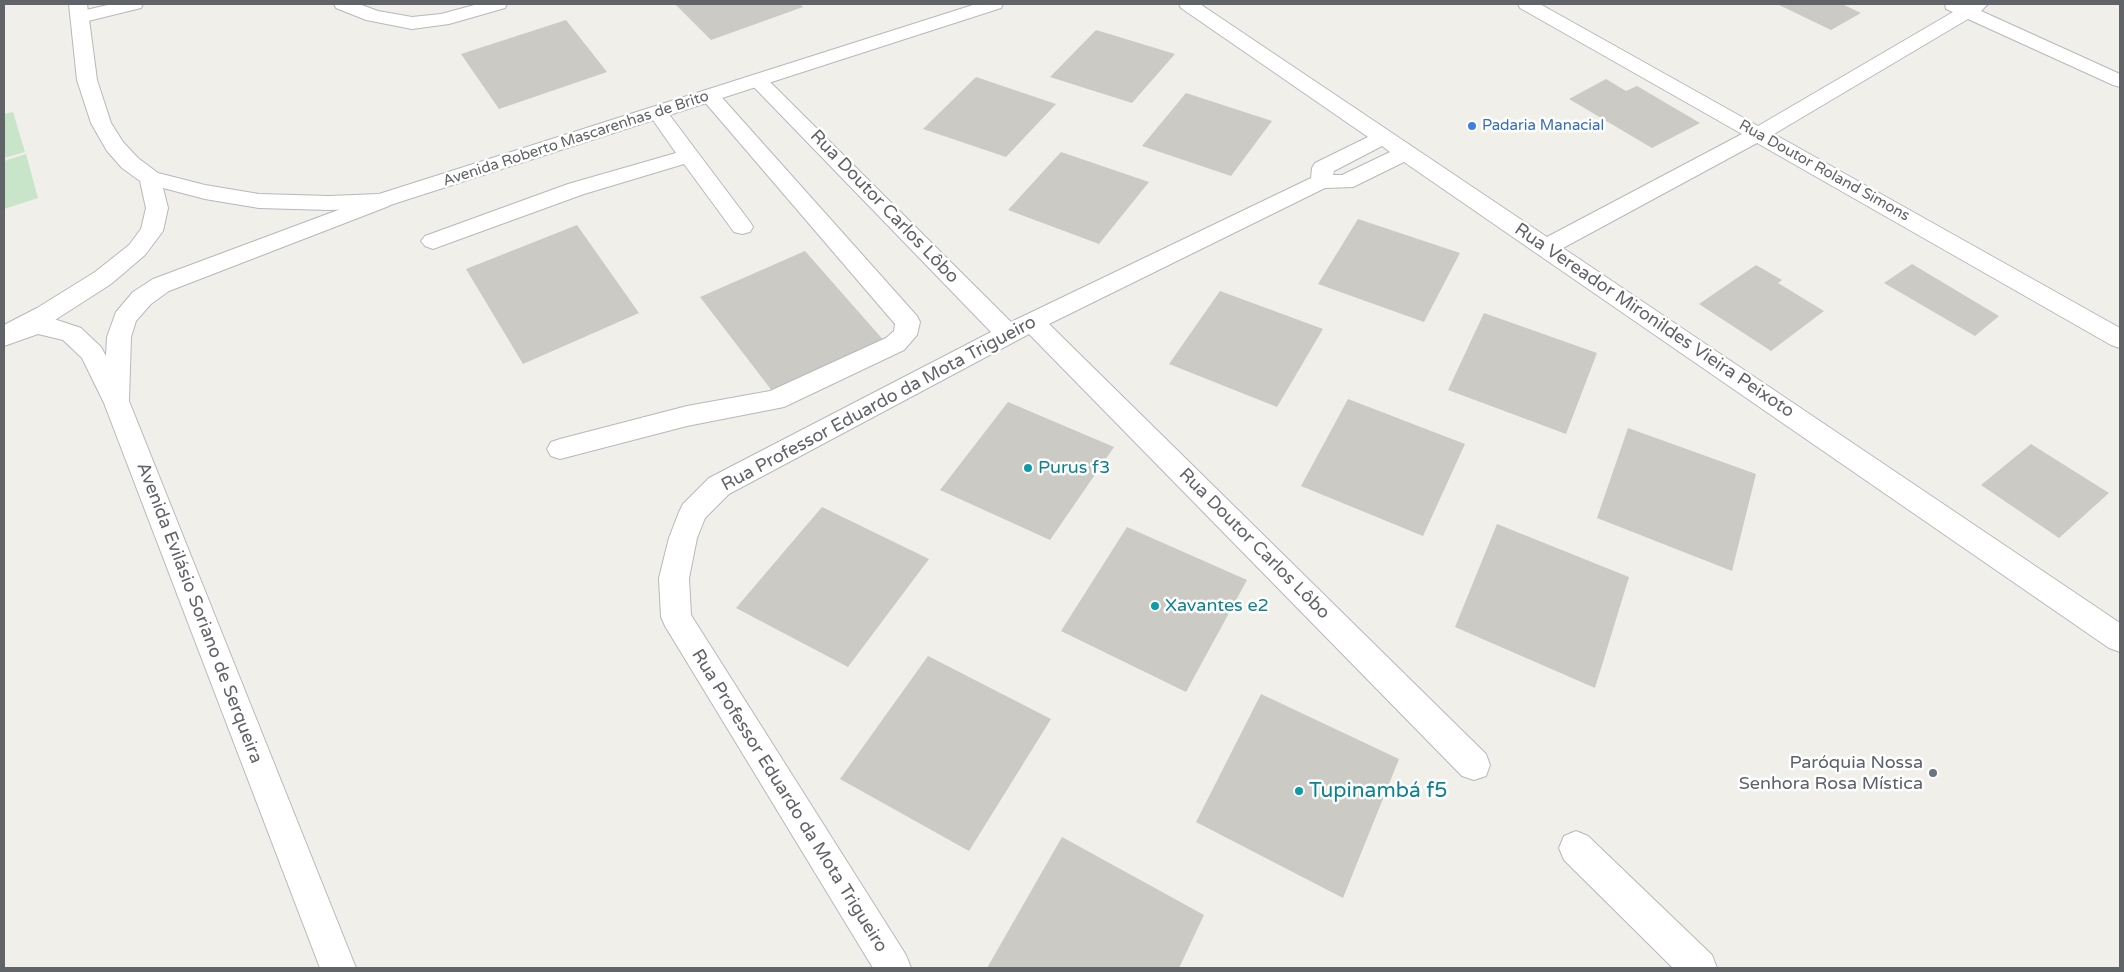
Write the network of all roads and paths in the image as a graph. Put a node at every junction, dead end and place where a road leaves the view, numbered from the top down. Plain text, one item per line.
1 (134, 4) edge
2 (343, 4) edge
3 (392, 4) edge
4 (498, 4) edge
5 (994, 4) edge
6 (1188, 4) edge
7 (1527, 4) edge
8 (1965, 6) edge
9 (79, 10) edge
10 (372, 16) junction
11 (758, 81) junction
12 (2120, 81) edge
13 (710, 96) junction
14 (658, 113) junction
15 (1757, 133) junction
16 (1384, 137) junction
17 (1407, 152) junction
18 (688, 156) junction
19 (150, 178) junction
20 (1322, 181) junction
21 (381, 201) junction
22 (742, 226) dead end
23 (433, 240) dead end
24 (1547, 247) junction
25 (1021, 329) junction
26 (4, 336) edge
27 (2120, 339) edge
28 (117, 403) junction
29 (560, 450) dead end
30 (2120, 638) edge
31 (1474, 765) dead end
32 (1576, 848) dead end
33 (338, 968) edge
34 (893, 968) edge
35 (1699, 968) edge

1 - 9 street
2 - 10 street
3 - 10 street
4 - 10 street
5 - 11 street, Avenida Roberto Mascarenhas de Brito
6 - 16 street, Rua Vereador Mironildes Vieira Peixoto
7 - 15 street, Rua Doutor Roland Simons
8 - 12 street
8 - 15 street
9 - 19 street, Avenida Roberto Mascarenhas de Brito
11 - 13 street, Avenida Roberto Mascarenhas de Brito
11 - 25 street, Rua Doutor Carlos Lôbo
13 - 14 street, Avenida Roberto Mascarenhas de Brito
13 - 29 street
14 - 18 street
14 - 21 street, Avenida Roberto Mascarenhas de Brito
15 - 24 street
15 - 27 street, Rua Doutor Roland Simons
16 - 17 street, Rua Vereador Mironildes Vieira Peixoto
16 - 20 street
17 - 20 street, Rua Professor Eduardo da Mota Trigueiro
17 - 24 street, Rua Vereador Mironildes Vieira Peixoto
18 - 22 street
18 - 23 street
19 - 21 street, Avenida Roberto Mascarenhas de Brito
19 - 26 street
20 - 25 street, Rua Professor Eduardo da Mota Trigueiro
21 - 28 street
24 - 30 street, Rua Vereador Mironildes Vieira Peixoto
25 - 31 street, Rua Doutor Carlos Lôbo
25 - 34 street, Rua Professor Eduardo da Mota Trigueiro
26 - 28 street, Avenida Evilásio Soriano de Serqueira
28 - 33 street, Avenida Evilásio Soriano de Serqueira
32 - 35 street

